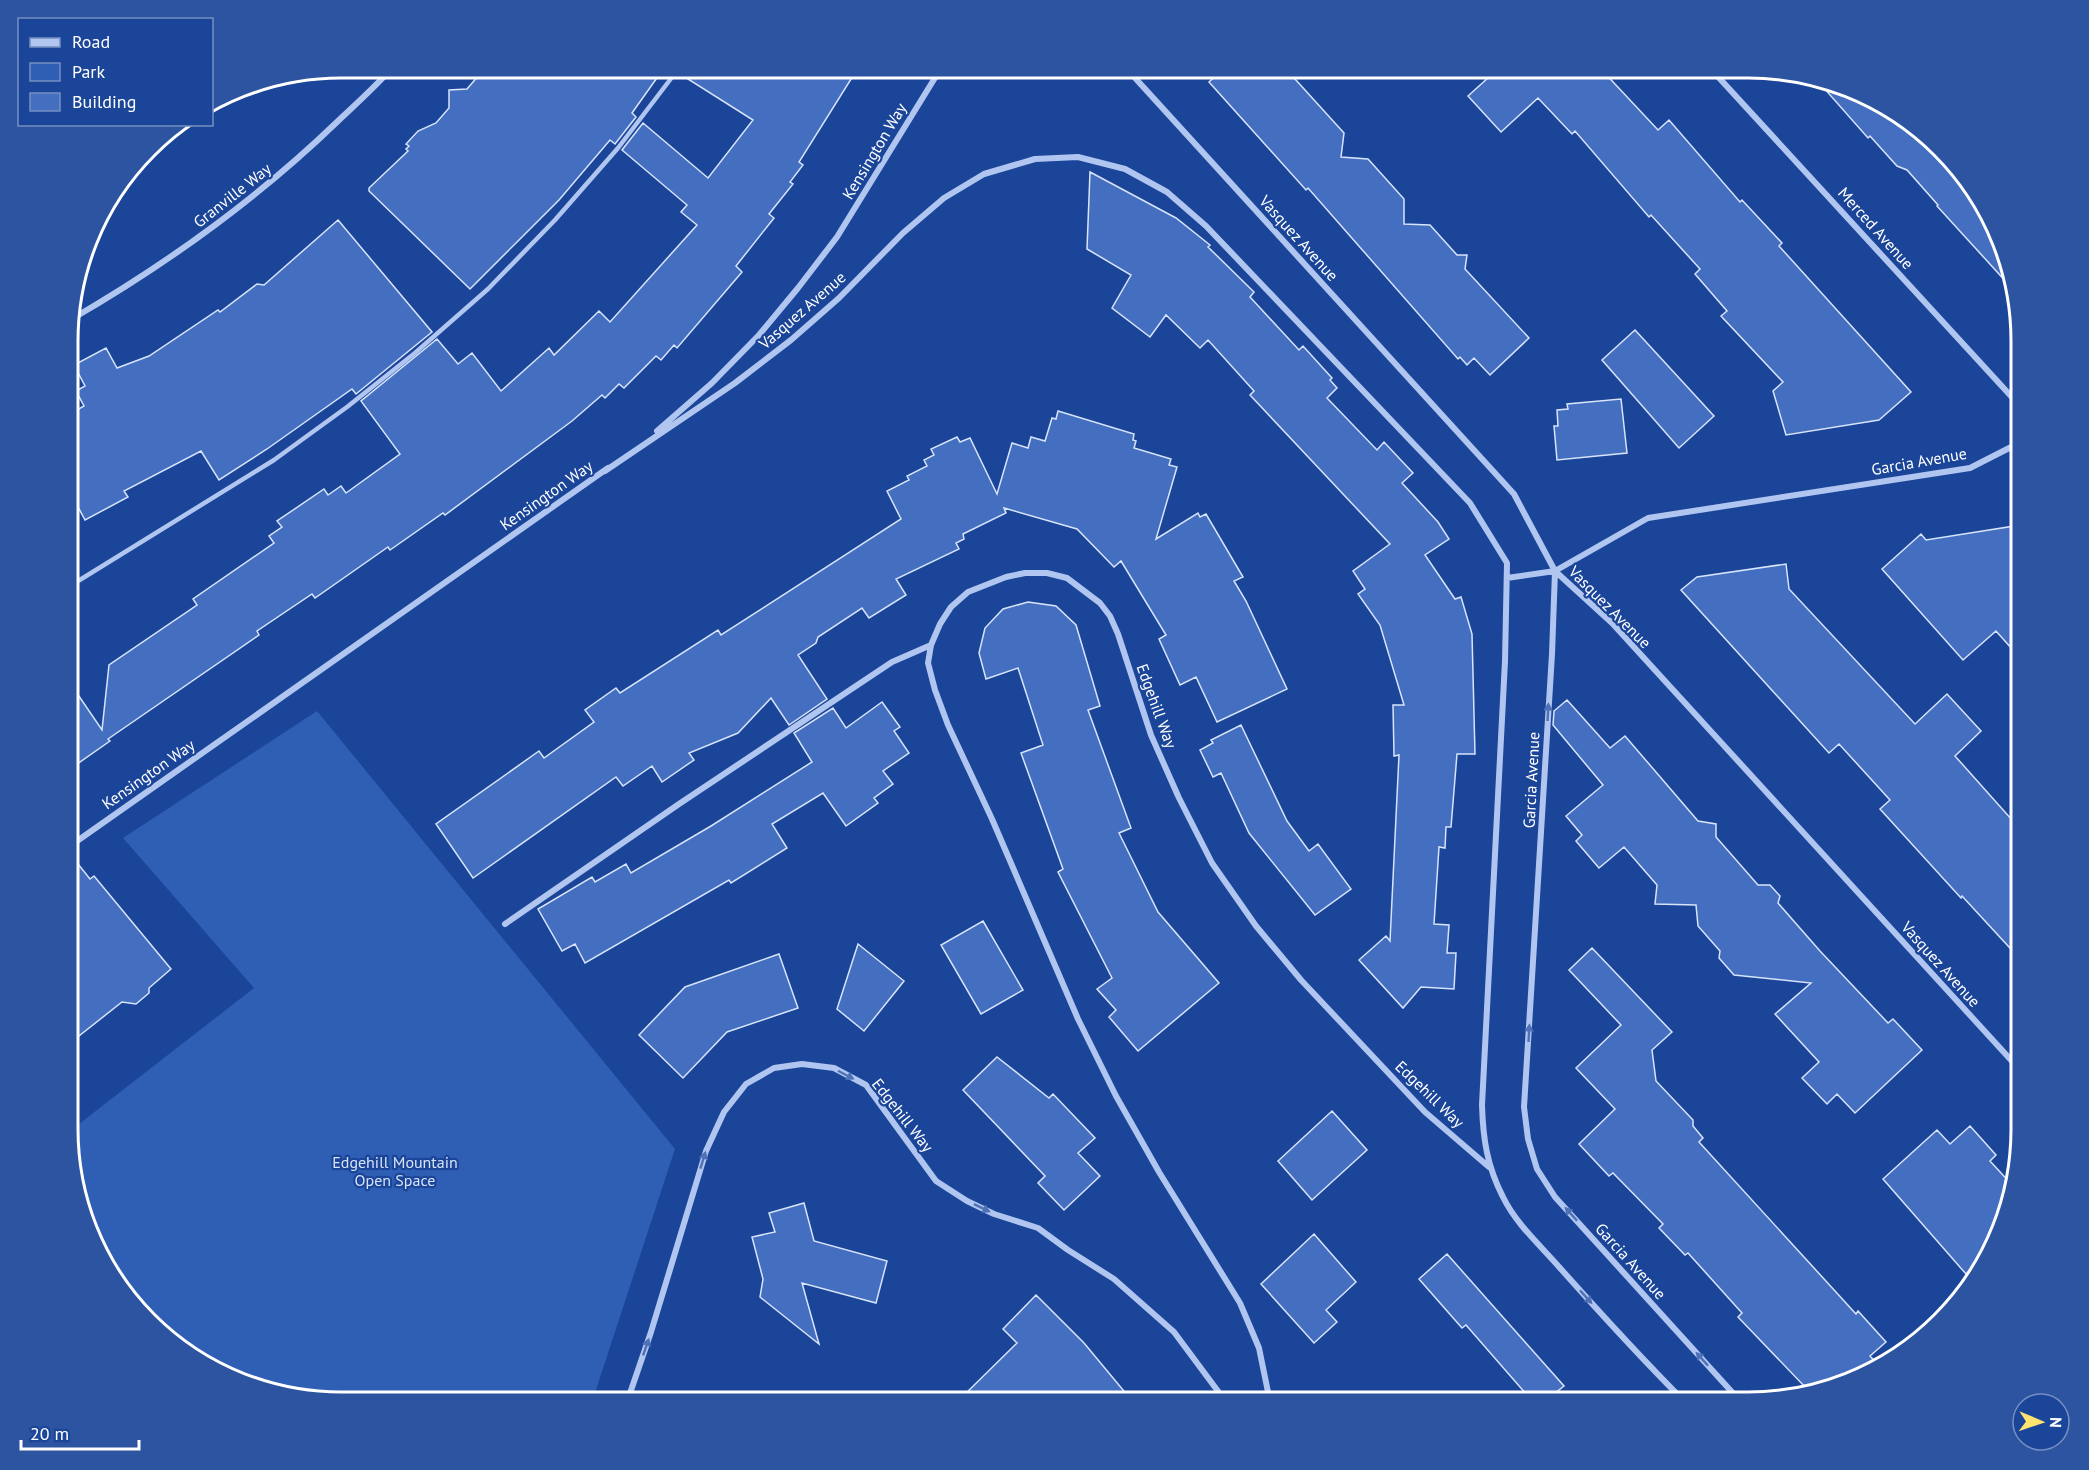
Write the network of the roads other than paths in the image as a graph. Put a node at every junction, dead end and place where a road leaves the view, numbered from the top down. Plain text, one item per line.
1 (382, 78) edge
2 (671, 78) edge
3 (935, 78) edge
4 (1135, 78) edge
5 (1719, 78) edge
6 (80, 315) edge
7 (2011, 396) edge
8 (2011, 447) edge
9 (605, 471) junction
10 (1555, 571) junction
11 (1507, 578) junction
12 (78, 581) edge
13 (931, 645) junction
14 (78, 840) edge
15 (505, 924) dead end
16 (2011, 1060) edge
17 (1490, 1167) junction
18 (630, 1392) edge
19 (1219, 1392) edge
20 (1268, 1392) edge
21 (1675, 1392) edge
22 (1732, 1392) edge

1 - 6 street, Granville Way
2 - 12 lane
3 - 9 street, Kensington Way
4 - 10 street, Vasquez Avenue
5 - 7 street, Merced Avenue
8 - 10 street, Garcia Avenue
9 - 11 street, Vasquez Avenue
9 - 14 street, Kensington Way
10 - 11 street
10 - 16 street, Vasquez Avenue
22 -> 10 street, Garcia Avenue
11 - 17 street, Garcia Avenue
13 - 15 street
13 - 17 street, Edgehill Way
13 - 20 street, Edgehill Way
17 -> 21 street, Garcia Avenue
18 -> 19 street, Edgehill Way

